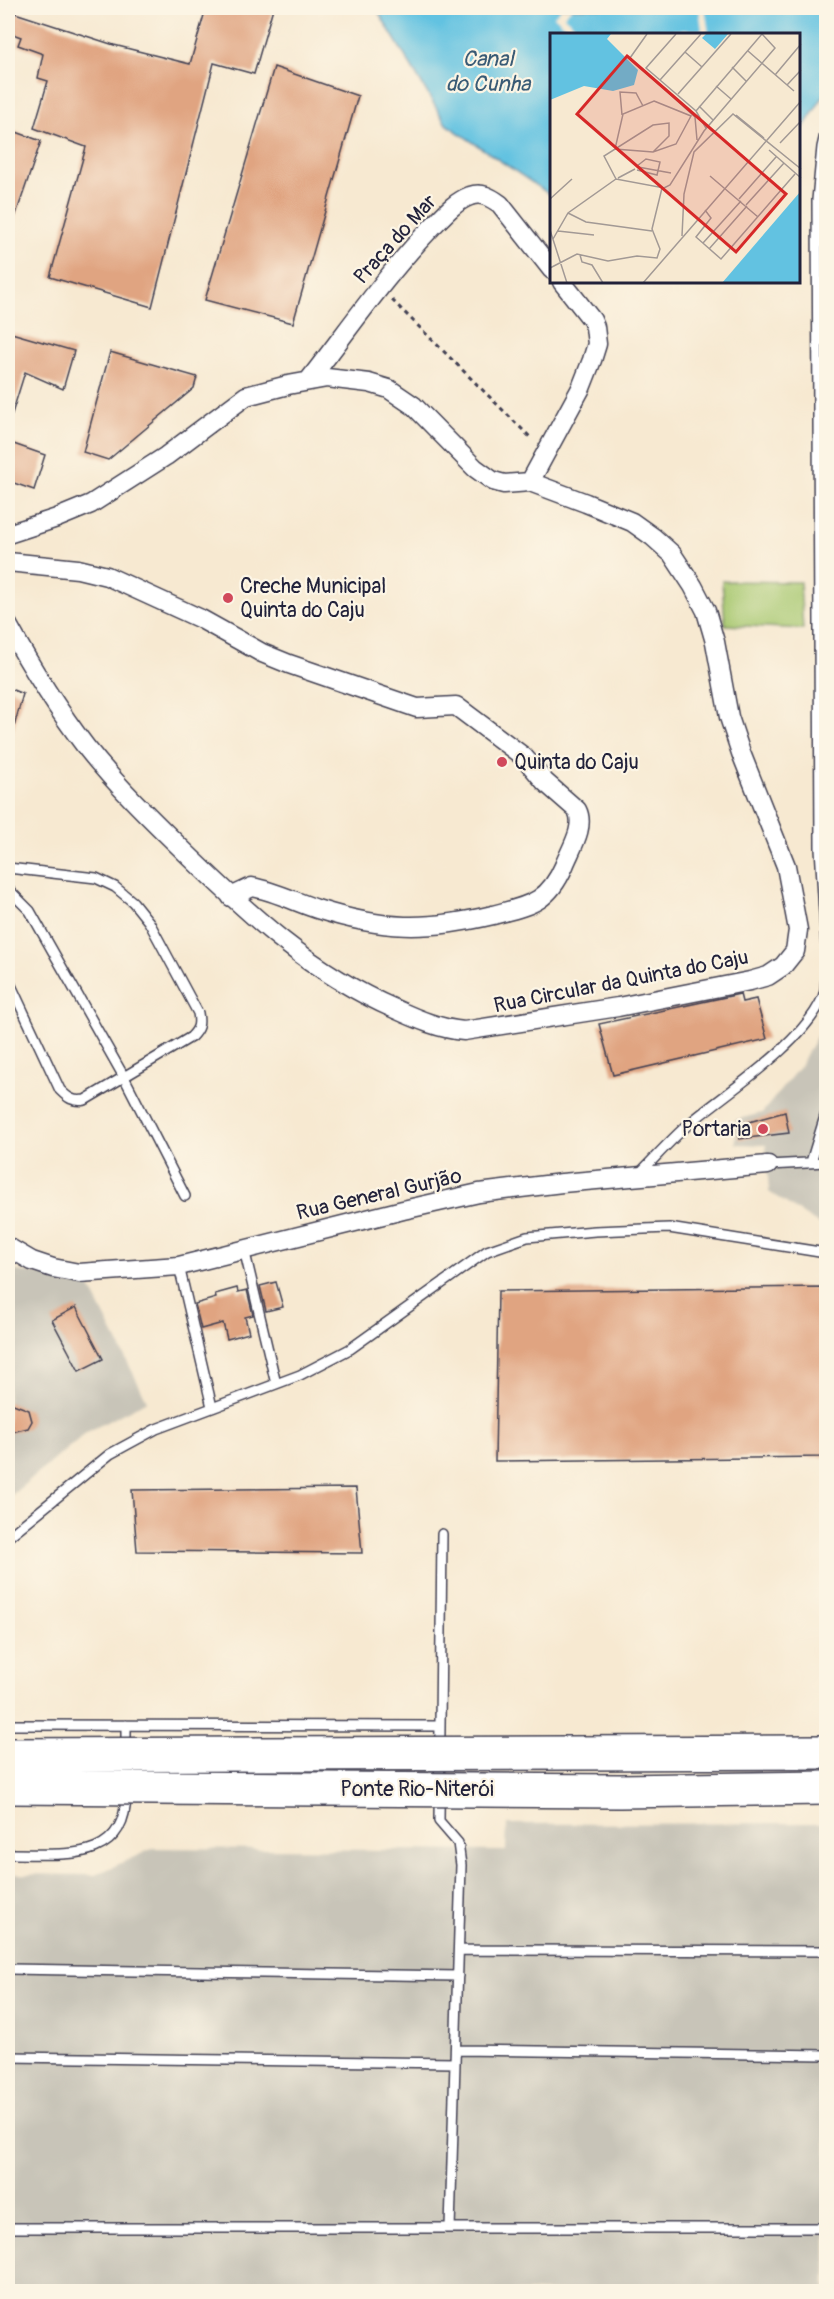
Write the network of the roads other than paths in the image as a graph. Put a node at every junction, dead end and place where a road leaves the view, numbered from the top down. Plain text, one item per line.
1 (826, 130) edge
2 (550, 267) edge
3 (564, 284) edge
4 (309, 380) junction
5 (531, 482) junction
6 (8, 534) edge
7 (8, 562) edge
8 (8, 625) edge
9 (8, 868) edge
10 (8, 889) edge
11 (231, 897) junction
12 (826, 946) edge
13 (826, 974) edge
14 (8, 979) edge
15 (124, 1077) junction
16 (826, 1113) edge
17 (811, 1162) junction
18 (826, 1162) edge
19 (768, 1165) joint
20 (637, 1177) junction
21 (185, 1196) dead end
22 (8, 1247) edge
23 (244, 1249) junction
24 (826, 1253) edge
25 (179, 1266) junction
26 (276, 1384) junction
27 (212, 1407) junction
28 (442, 1534) dead end
29 (8, 1537) edge
30 (8, 1725) edge
31 (126, 1725) junction
32 (440, 1726) junction
33 (826, 1752) edge
34 (8, 1755) edge
35 (126, 1768) dead end
36 (126, 1779) dead end
37 (8, 1787) edge
38 (826, 1788) edge
39 (8, 1854) edge
40 (459, 1950) junction
41 (826, 1951) edge
42 (8, 1970) edge
43 (458, 1976) junction
44 (456, 2050) junction
45 (826, 2055) edge
46 (8, 2057) edge
47 (455, 2063) junction
48 (8, 2228) edge
49 (450, 2228) junction
50 (826, 2228) edge

1 - 12 lane
2 - 4 street, Praça do Mar
3 - 5 street
4 - 5 street, Rua Circular da Quinta do Caju
4 - 6 street, Rua Circular da Quinta do Caju
5 - 11 street, Rua Circular da Quinta do Caju
7 - 11 street
8 - 11 street, Rua Circular da Quinta do Caju
9 - 15 lane
10 - 15 lane
13 - 20 lane
14 - 15 lane
15 - 21 lane
16 - 17 lane
17 - 18 lane
17 - 19 lane
19 - 20 street, Rua General Gurjão
20 - 23 street, Rua General Gurjão
22 - 25 street, Rua General Gurjão
23 - 25 street, Rua General Gurjão
23 - 26 lane
24 - 26 lane
25 - 27 lane
26 - 27 lane
27 - 29 lane
28 - 32 lane
30 - 31 lane
31 - 32 lane
31 - 35 lane
32 - 40 lane
33 - 34 highway, Ponte Rio-Niterói, bridge
36 - 39 lane
37 - 38 highway, Ponte Rio-Niterói, bridge
40 - 41 lane
40 - 43 lane
42 - 43 lane
43 - 44 lane
44 - 45 lane
44 - 47 lane
46 - 47 lane
47 - 49 lane
48 - 49 lane
49 - 50 lane

